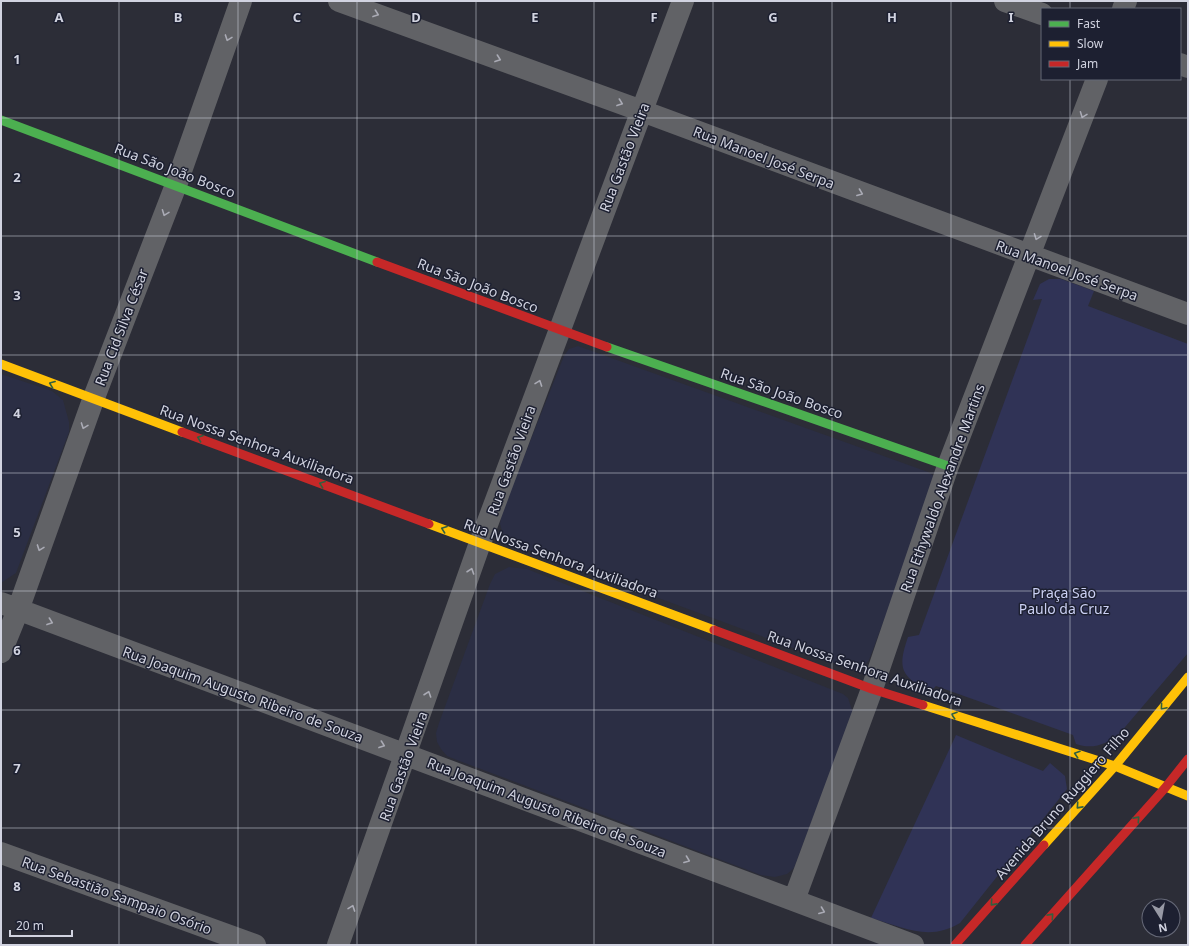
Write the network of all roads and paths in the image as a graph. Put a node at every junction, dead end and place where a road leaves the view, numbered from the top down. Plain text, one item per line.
1 (241, 1) edge
2 (339, 1) edge
3 (683, 1) edge
4 (1005, 1) edge
5 (1041, 14) edge
6 (1097, 80) edge
7 (642, 111) junction
8 (1, 120) edge
9 (176, 184) junction
10 (1030, 257) junction
11 (1188, 314) edge
12 (559, 330) junction
13 (1, 364) edge
14 (93, 400) junction
15 (948, 466) junction
16 (480, 543) junction
17 (10, 606) edge
18 (1, 652) edge
19 (1188, 677) edge
20 (872, 688) junction
21 (407, 754) junction
22 (1188, 759) edge
23 (1115, 766) junction
24 (1165, 788) junction
25 (1188, 796) edge
26 (1, 853) edge
27 (794, 900) junction
28 (255, 945) edge
29 (338, 945) edge
30 (913, 945) edge
31 (955, 945) edge
32 (1025, 945) edge

1 -> 9 street, Rua Cid Silva César
2 -> 7 street, Rua Manoel José Serpa
3 - 7 street, Rua Gastão Vieira
4 - 5 street
6 -> 10 street, Rua Ethywaldo Alexandre Martins
7 -> 10 street, Rua Manoel José Serpa
7 - 12 street, Rua Gastão Vieira
8 - 9 street, Rua São João Bosco
9 - 12 street, Rua São João Bosco
9 -> 14 street, Rua Cid Silva César
10 - 11 street, Rua Manoel José Serpa
10 - 15 street, Rua Ethywaldo Alexandre Martins
12 - 15 street, Rua São João Bosco
16 -> 12 street, Rua Gastão Vieira
14 -> 13 street, Rua Nossa Senhora Auxiliadora
16 -> 14 street, Rua Nossa Senhora Auxiliadora
14 -> 17 street, Rua Cid Silva César
15 - 20 street, Rua Ethywaldo Alexandre Martins
16 - 20 street, Rua Nossa Senhora Auxiliadora
21 -> 16 street, Rua Gastão Vieira
17 - 18 street, Rua Cid Silva César
17 -> 21 street, Rua Joaquim Augusto Ribeiro de Souza
19 -> 23 street, Avenida Bruno Ruggiero Filho
23 -> 20 street, Rua Nossa Senhora Auxiliadora
20 - 27 street, Rua Ethywaldo Alexandre Martins
21 -> 27 street, Rua Joaquim Augusto Ribeiro de Souza
29 -> 21 street, Rua Gastão Vieira
22 - 24 street
23 - 24 street, Rua Nossa Senhora Auxiliadora
23 -> 31 street, Avenida Bruno Ruggiero Filho
24 - 25 street, Rua Nossa Senhora Auxiliadora
32 -> 24 street
26 - 28 street, Rua Sebastião Sampaio Osório
27 -> 30 street, Rua Joaquim Augusto Ribeiro de Souza

